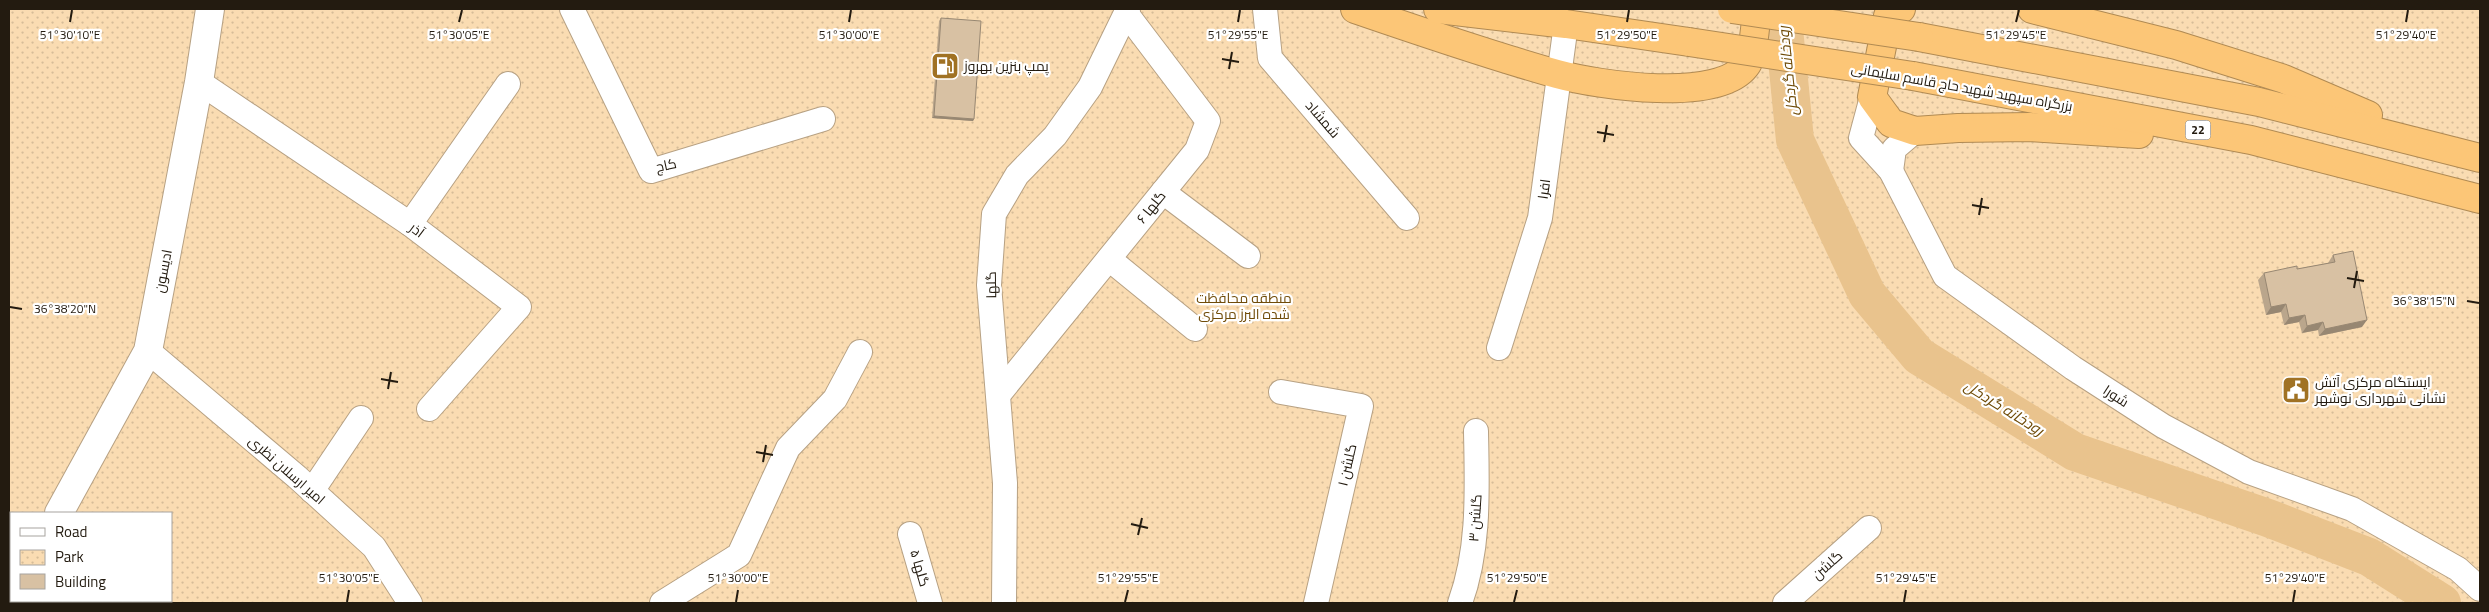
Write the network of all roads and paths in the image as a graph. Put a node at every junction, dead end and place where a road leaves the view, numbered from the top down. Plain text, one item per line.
1 (210, 9) edge
2 (572, 9) edge
3 (1265, 9) edge
4 (1356, 9) edge
5 (1438, 9) edge
6 (1732, 9) edge
7 (1758, 9) edge
8 (1901, 9) edge
9 (2032, 9) edge
10 (1127, 11) edge
11 (1566, 24) junction
12 (1558, 74) junction
13 (199, 82) junction
14 (508, 84) dead end
15 (1872, 97) junction
16 (823, 119) dead end
17 (1914, 132) junction
18 (2251, 140) junction
19 (2449, 150) junction
20 (2480, 158) edge
21 (1891, 171) junction
22 (1164, 192) junction
23 (2480, 199) edge
24 (1408, 218) dead end
25 (410, 224) junction
26 (1248, 256) dead end
27 (1109, 259) junction
28 (1195, 329) dead end
29 (1499, 348) dead end
30 (148, 351) junction
31 (860, 352) dead end
32 (1281, 392) dead end
33 (999, 394) junction
34 (429, 409) dead end
35 (361, 418) dead end
36 (1476, 431) dead end
37 (312, 491) junction
38 (60, 512) edge
39 (1869, 528) dead end
40 (910, 534) dead end
41 (2480, 589) edge
42 (410, 603) edge
43 (662, 603) edge
44 (930, 603) edge
45 (1004, 603) edge
46 (1316, 603) edge
47 (1460, 603) edge
48 (1785, 603) edge

1 - 13 street, ادیسون
2 - 16 street, کاج
3 - 24 street, شمشاد
4 - 12 highway
5 - 11 highway, بزرگراه سپهبد شهید حاج قاسم سلیمانی / 22
6 - 19 highway, bridge
7 - 12 highway
8 - 15 highway
9 - 19 highway
10 - 22 street, گلها ۶
10 - 33 street, گلها
11 - 12 street, افرا
11 - 18 highway, بزرگراه سپهبد شهید حاج قاسم سلیمانی / 22, bridge
12 - 29 street, افرا
13 - 25 street, آذر
13 - 30 street, ادیسون
14 - 25 street
15 - 17 highway
15 - 21 street, شورا
17 - 18 highway
17 - 21 street
18 - 23 highway, بزرگراه سپهبد شهید حاج قاسم سلیمانی / 22
19 - 20 highway
21 - 41 street, شورا
22 - 26 street
22 - 27 street, گلها ۶
25 - 34 street, آذر
27 - 28 street
27 - 33 street, گلها ۶
30 - 37 street, امیر ارسلان نظری
30 - 38 street, ادیسون
31 - 43 street
32 - 46 street, گلشن ۱
33 - 45 street, گلها
35 - 37 street
36 - 47 street, گلشن ۳
37 - 42 street, امیر ارسلان نظری
39 - 48 street, گلشن
40 - 44 street, گلها ۵

